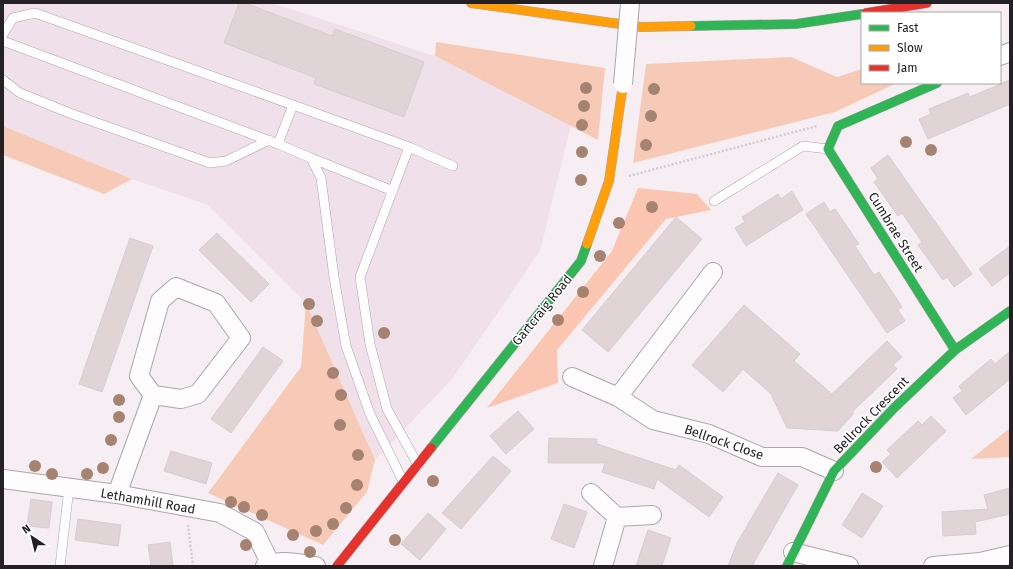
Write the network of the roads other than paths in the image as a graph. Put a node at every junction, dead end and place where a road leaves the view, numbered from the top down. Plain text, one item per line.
1 (471, 3) edge
2 (630, 3) edge
3 (927, 3) edge
4 (872, 12) edge
5 (861, 14) edge
6 (3, 34) edge
7 (3, 41) edge
8 (3, 80) edge
9 (623, 84) joint
10 (935, 84) edge
11 (293, 105) junction
12 (273, 142) junction
13 (409, 147) junction
14 (828, 149) junction
15 (311, 158) junction
16 (453, 166) dead end
17 (393, 191) junction
18 (714, 201) dead end
19 (713, 272) dead end
20 (1010, 311) edge
21 (955, 350) junction
22 (572, 377) dead end
23 (153, 395) junction
24 (618, 397) junction
25 (418, 466) junction
26 (834, 471) junction
27 (3, 479) edge
28 (404, 483) junction
29 (69, 488) junction
30 (591, 493) dead end
31 (116, 494) junction
32 (652, 515) dead end
33 (617, 517) junction
34 (1010, 555) edge
35 (790, 559) edge
36 (268, 565) edge
37 (60, 566) edge
38 (316, 566) edge
39 (337, 566) edge
40 (603, 566) edge
41 (849, 566) edge
42 (933, 566) edge

1 - 5 main road
2 - 9 street, Gartcraig Road, bridge
3 - 4 main road
6 - 11 lane
7 - 12 lane
8 - 12 lane
9 - 25 main road, Gartcraig Road
10 - 14 main road
11 - 12 lane
11 - 13 lane
12 - 15 lane
13 - 16 lane
13 - 17 lane
14 - 18 lane
14 - 21 main road, Cumbrae Street
15 - 17 lane
15 - 28 lane
17 - 25 lane
19 - 24 street
20 - 21 main road, Bellrock Crescent
21 - 26 main road, Bellrock Crescent
22 - 24 street, Bellrock Close
23 - 23 street
23 - 31 street
24 - 26 street, Bellrock Close
25 - 28 main road, Gartcraig Road
26 - 35 main road, Bellrock Crescent
27 - 29 street, Lethamhill Road
28 - 39 main road, Gartcraig Road
29 - 31 street, Lethamhill Road
29 - 37 lane
30 - 33 street
31 - 36 street, Lethamhill Road
32 - 33 street
33 - 40 street
34 - 42 street
35 - 41 street
36 - 38 street, Lethamhill Road

